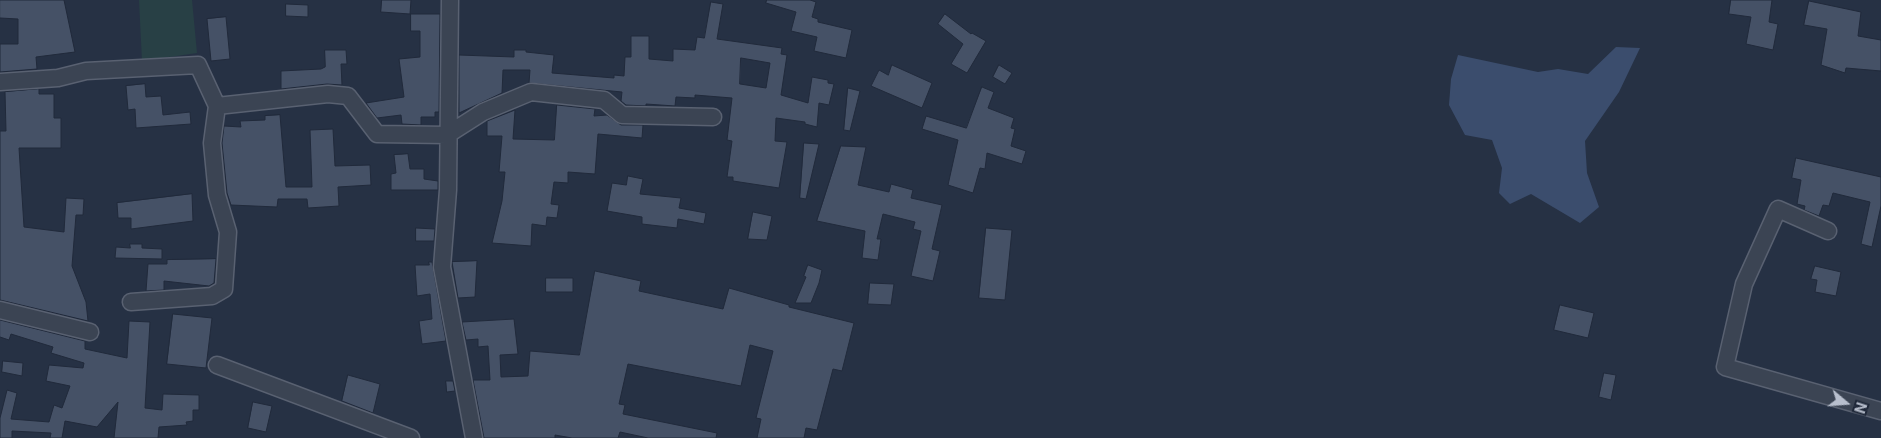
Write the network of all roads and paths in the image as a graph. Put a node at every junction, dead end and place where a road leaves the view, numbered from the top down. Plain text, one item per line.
1 (450, 0) edge
2 (0, 82) edge
3 (217, 106) junction
4 (713, 117) dead end
5 (447, 135) junction
6 (1828, 231) dead end
7 (131, 302) dead end
8 (0, 310) edge
9 (90, 332) dead end
10 (217, 365) dead end
11 (1881, 411) edge
12 (411, 438) edge
13 (474, 438) edge

1 - 5 street
2 - 3 street
3 - 5 street
3 - 7 street
4 - 5 street
5 - 13 street
6 - 11 street
8 - 9 street
10 - 12 street

